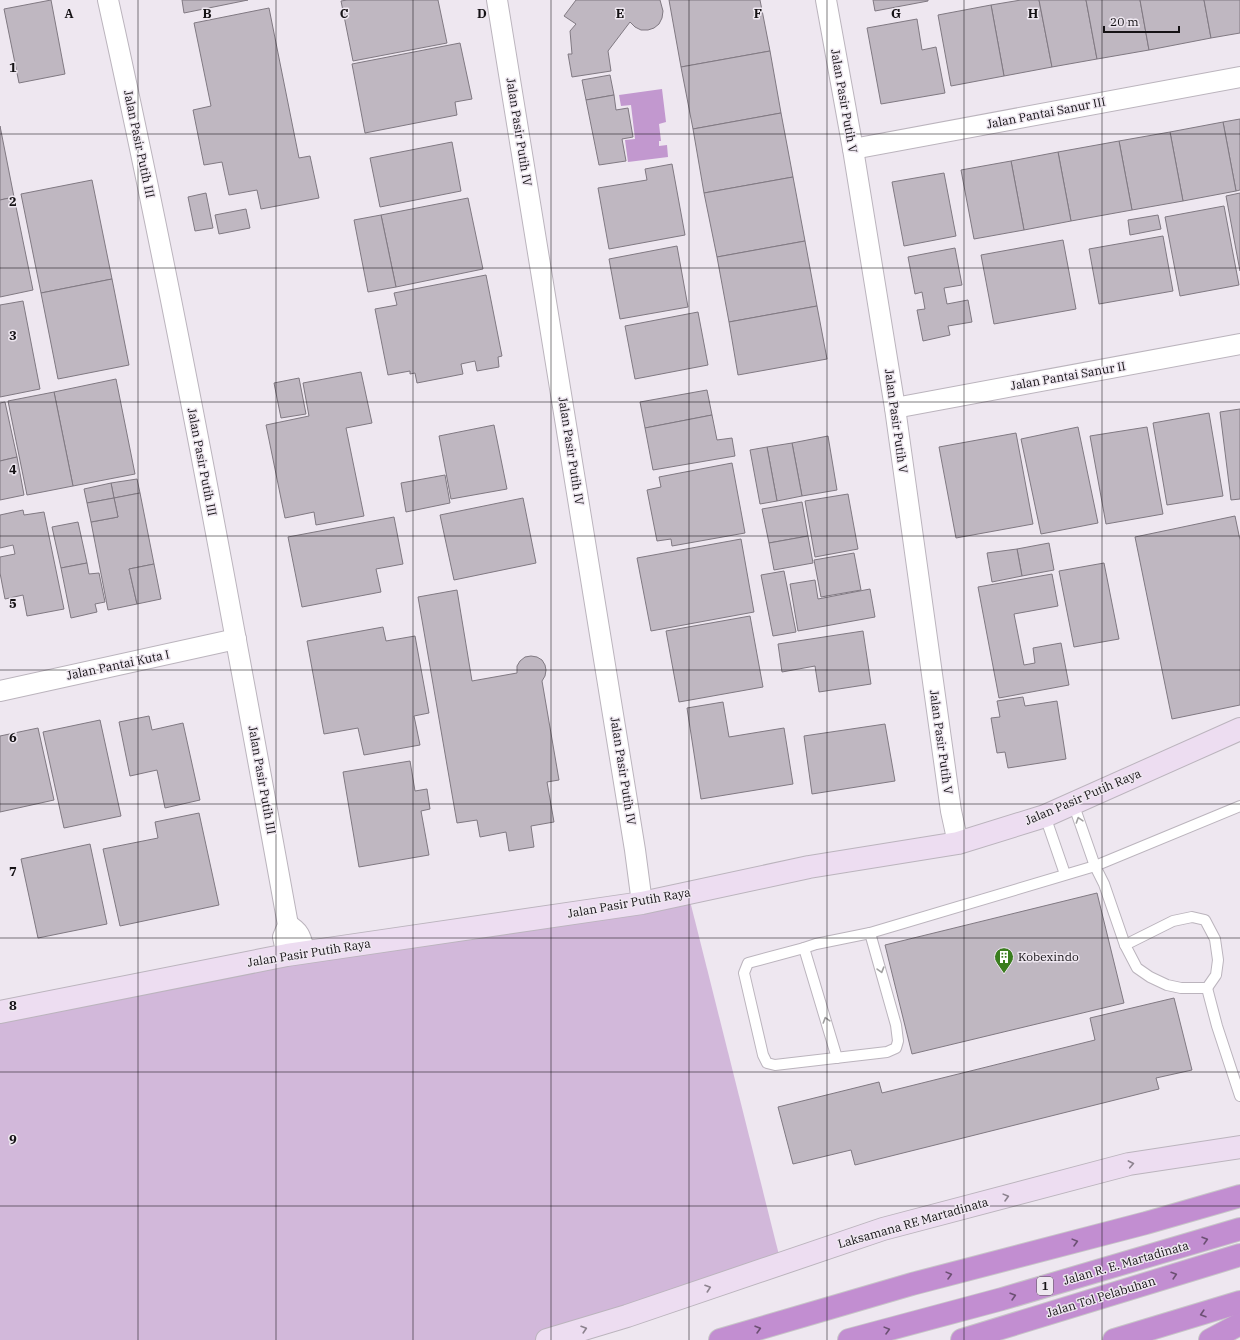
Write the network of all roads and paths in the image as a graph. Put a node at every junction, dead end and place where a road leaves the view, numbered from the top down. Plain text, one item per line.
1 (108, 0) edge
2 (497, 0) edge
3 (826, 0) edge
4 (1240, 77) edge
5 (853, 149) junction
6 (1240, 344) edge
7 (895, 408) junction
8 (236, 639) junction
9 (0, 691) edge
10 (1240, 729) edge
11 (1073, 803) junction
12 (1240, 806) edge
13 (1045, 816) junction
14 (958, 843) junction
15 (1095, 866) junction
16 (1065, 874) junction
17 (642, 903) junction
18 (870, 933) junction
19 (1125, 944) junction
20 (804, 948) junction
21 (296, 954) junction
22 (1207, 988) junction
23 (0, 1012) edge
24 (837, 1058) junction
25 (1240, 1096) edge
26 (1240, 1147) edge
27 (1240, 1196) edge
28 (1240, 1229) edge
29 (1240, 1255) edge
30 (1240, 1302) edge
31 (1240, 1324) edge
32 (547, 1340) edge
33 (720, 1340) edge
34 (850, 1340) edge
35 (962, 1340) edge
36 (1114, 1340) edge
37 (1210, 1340) edge

1 - 8 street, Jalan Pasir Putih III
2 - 17 street, Jalan Pasir Putih IV
3 - 5 street, Jalan Pasir Putih V
4 - 5 street, Jalan Pantai Sanur III
5 - 7 street, Jalan Pasir Putih V
6 - 7 street, Jalan Pantai Sanur II
7 - 14 street, Jalan Pasir Putih V
8 - 9 street, Jalan Pantai Kuta I
8 - 21 street, Jalan Pasir Putih III
10 - 11 street, Jalan Pasir Putih Raya
11 - 13 street, Jalan Pasir Putih Raya
15 -> 11 lane
12 - 15 lane
13 - 14 street, Jalan Pasir Putih Raya
13 - 16 lane
14 - 17 street, Jalan Pasir Putih Raya
15 - 16 lane
15 - 19 lane
16 - 18 lane
17 - 21 street, Jalan Pasir Putih Raya
18 - 20 lane
18 -> 24 lane
19 - 22 lane
19 - 22 lane
24 -> 20 lane
20 - 24 lane
21 - 23 street, Jalan Pasir Putih Raya
22 - 25 lane
32 -> 26 street, Laksamana RE Martadinata
33 -> 27 highway
34 -> 28 highway, Jalan R. E. Martadinata / 1
35 -> 29 highway, Jalan Tol Pelabuhan / 1
30 -> 36 highway
31 - 37 highway

